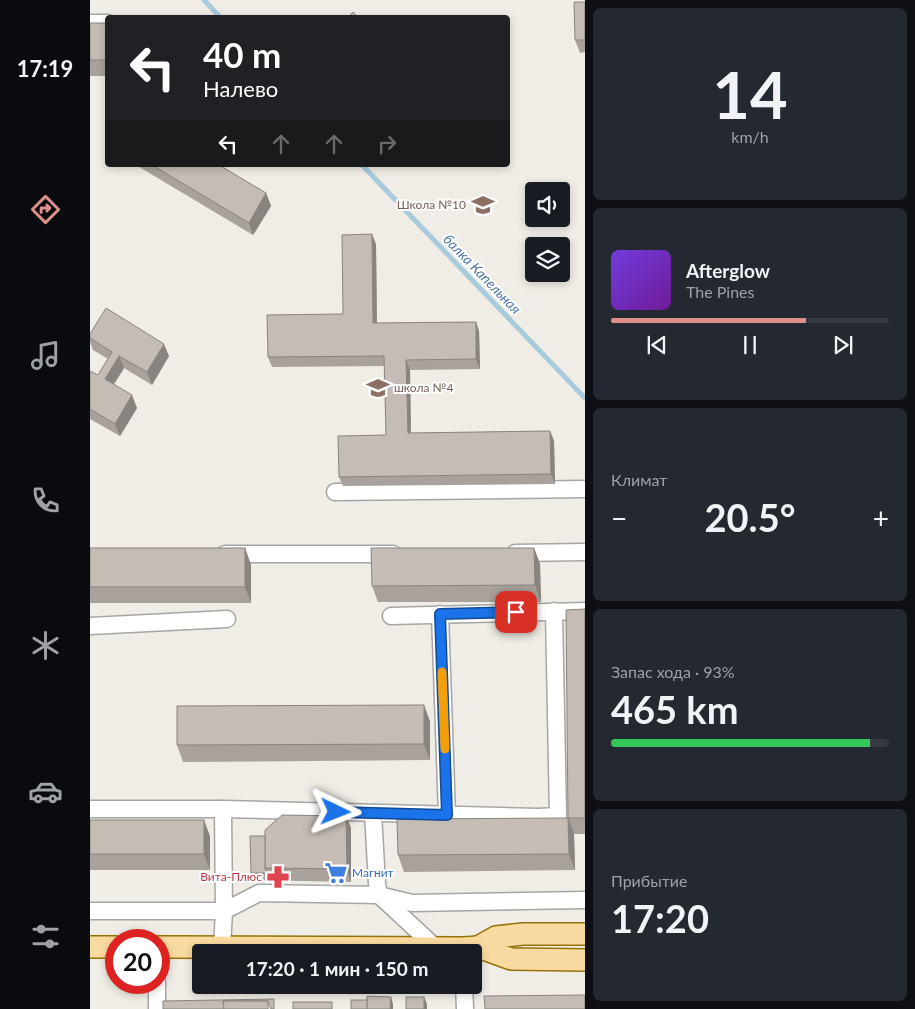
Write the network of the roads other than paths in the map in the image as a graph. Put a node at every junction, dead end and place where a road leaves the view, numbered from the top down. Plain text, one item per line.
1 (90, 23) edge
2 (105, 23) edge
3 (585, 490) edge
4 (335, 492) dead end
5 (585, 552) edge
6 (504, 553) edge
7 (212, 554) edge
8 (404, 554) edge
9 (554, 611) junction
10 (585, 611) edge
11 (440, 614) junction
12 (391, 616) dead end
13 (227, 619) dead end
14 (90, 626) edge
15 (223, 808) junction
16 (90, 809) edge
17 (373, 813) junction
18 (447, 815) junction
19 (379, 895) junction
20 (585, 900) edge
21 (90, 911) edge
22 (224, 911) junction
23 (585, 934) edge
24 (222, 944) edge
25 (432, 944) edge
26 (480, 944) edge
27 (90, 947) edge
28 (105, 947) edge
29 (170, 947) edge
30 (192, 948) edge
31 (482, 952) edge
32 (585, 960) edge
33 (157, 994) edge
34 (464, 994) edge
35 (157, 1009) edge
36 (465, 1009) edge

1 - 2 street
3 - 4 street
5 - 6 street
7 - 8 street
9 - 10 street
9 - 11 street
9 - 18 street
11 - 12 street
11 - 18 street
13 - 14 street
15 - 16 street
15 - 17 street
15 - 22 street
17 - 18 street
17 - 19 street
19 - 20 street
19 - 22 street
19 - 25 street
21 - 22 street
22 - 24 street
23 - 26 main road
27 - 28 main road
29 - 30 main road
31 - 32 main road
33 - 35 street
34 - 36 street

